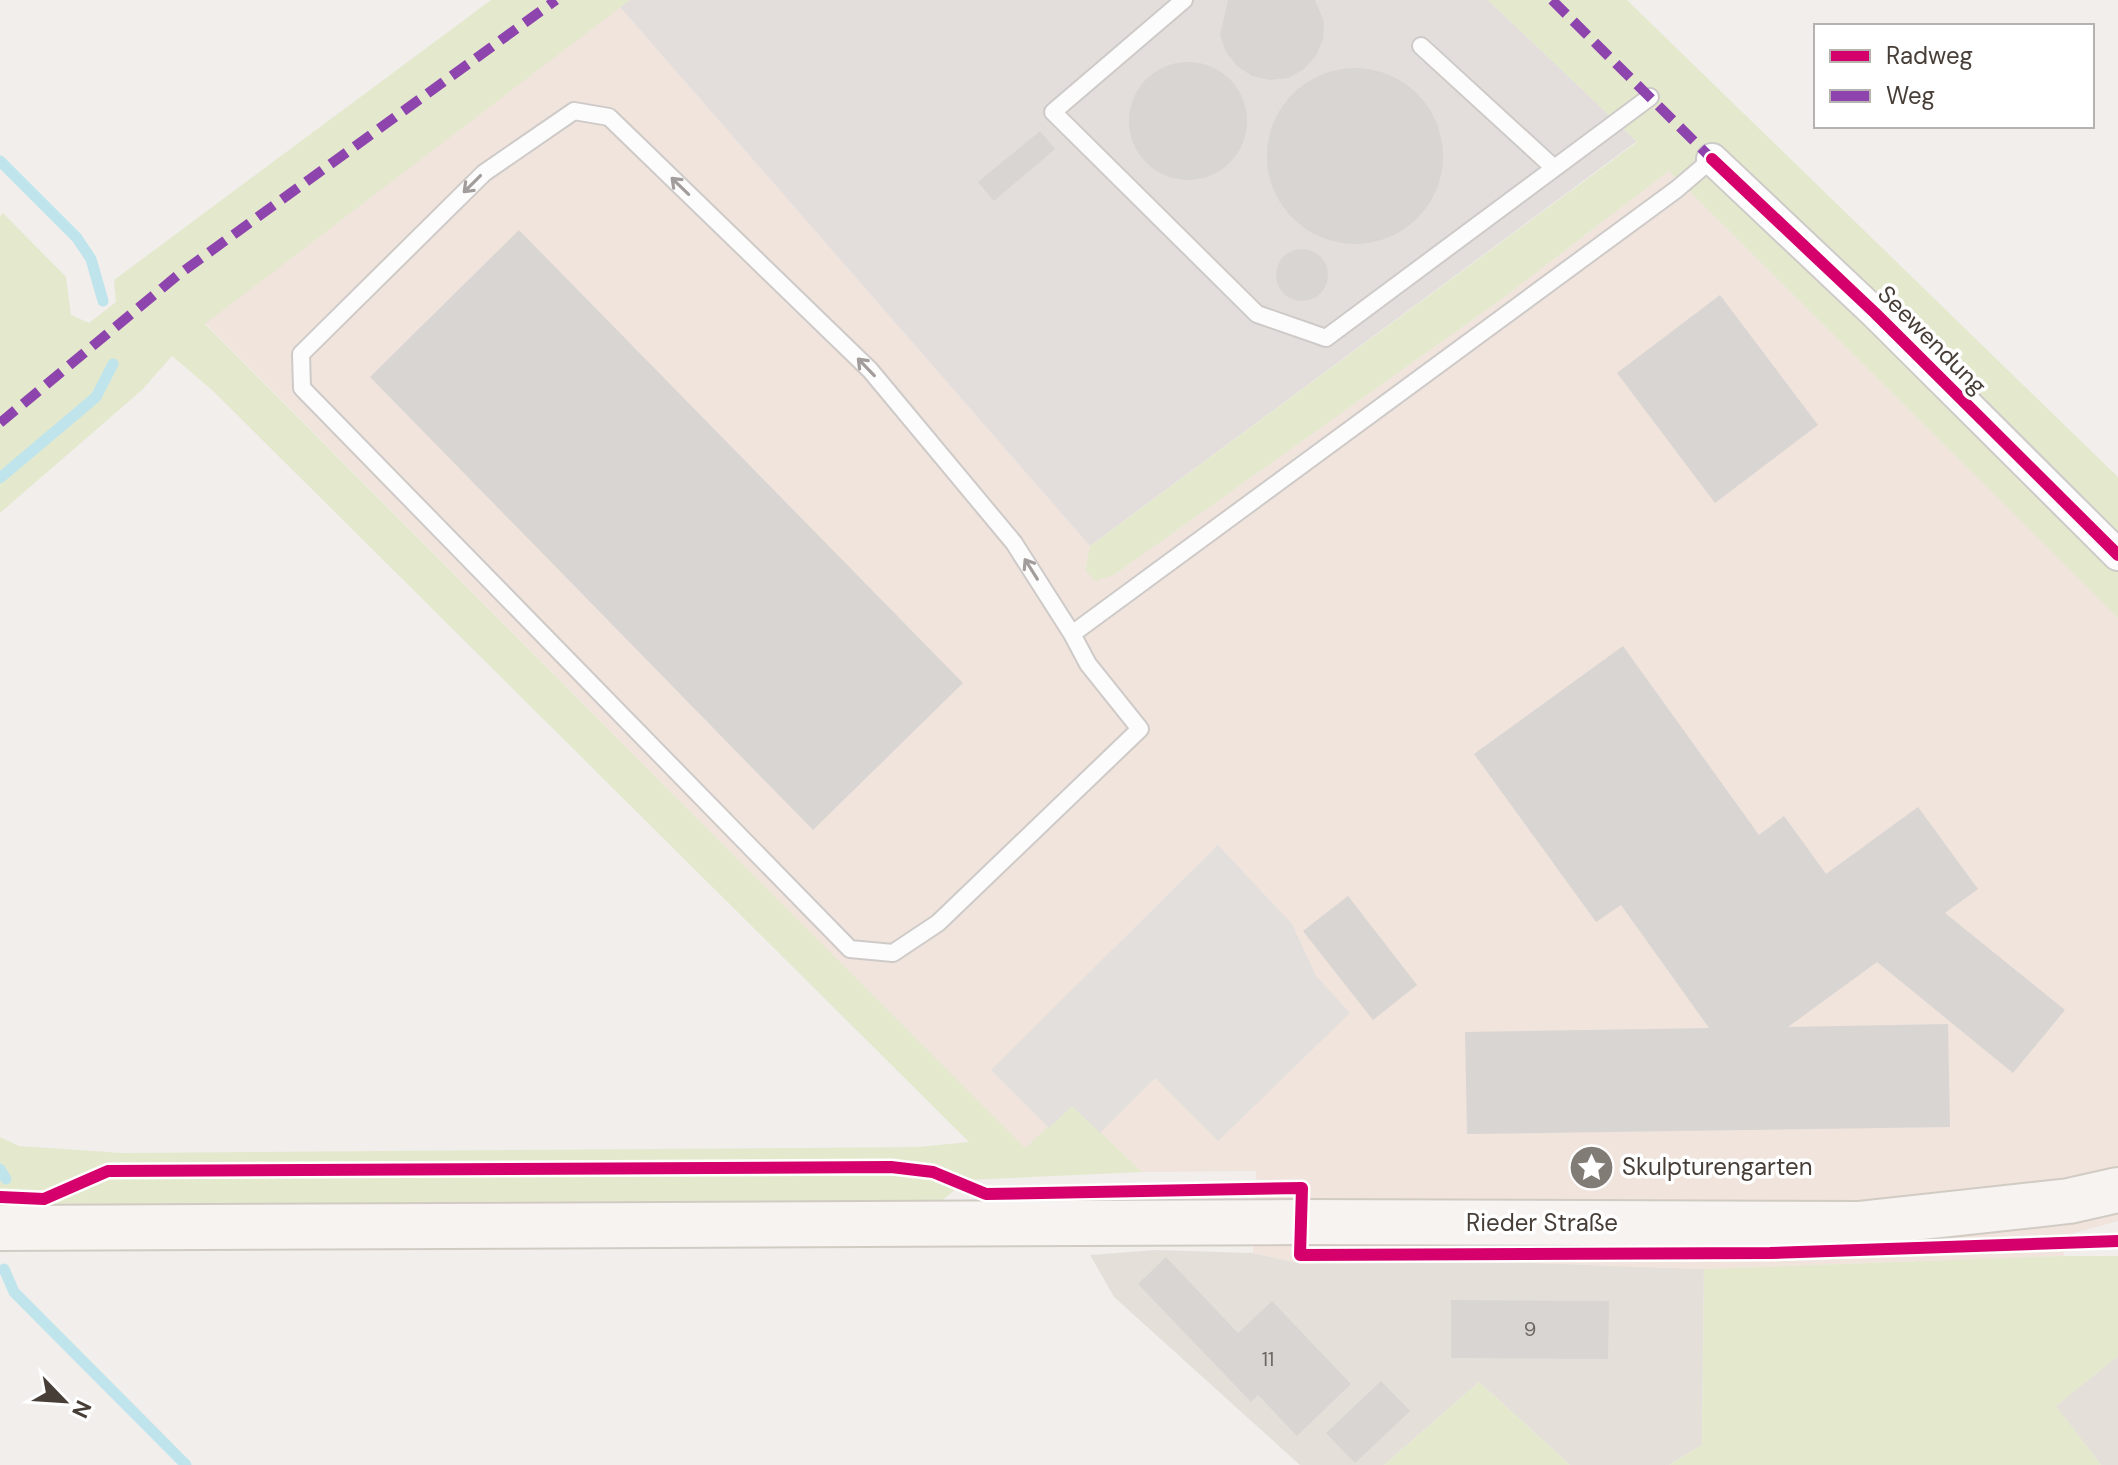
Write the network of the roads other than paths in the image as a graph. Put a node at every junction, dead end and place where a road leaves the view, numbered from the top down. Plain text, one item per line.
1 (1184, 0) edge
2 (1421, 46) dead end
3 (1650, 97) dead end
4 (1712, 159) joint
5 (1553, 167) junction
6 (2118, 555) edge
7 (1072, 634) junction
8 (2118, 1190) edge
9 (0, 1228) edge

1 - 5 lane
2 - 5 lane
3 - 5 lane
4 - 6 street, Seewendung
4 - 7 lane
7 -> 7 lane
8 - 9 main road, Rieder Straße

